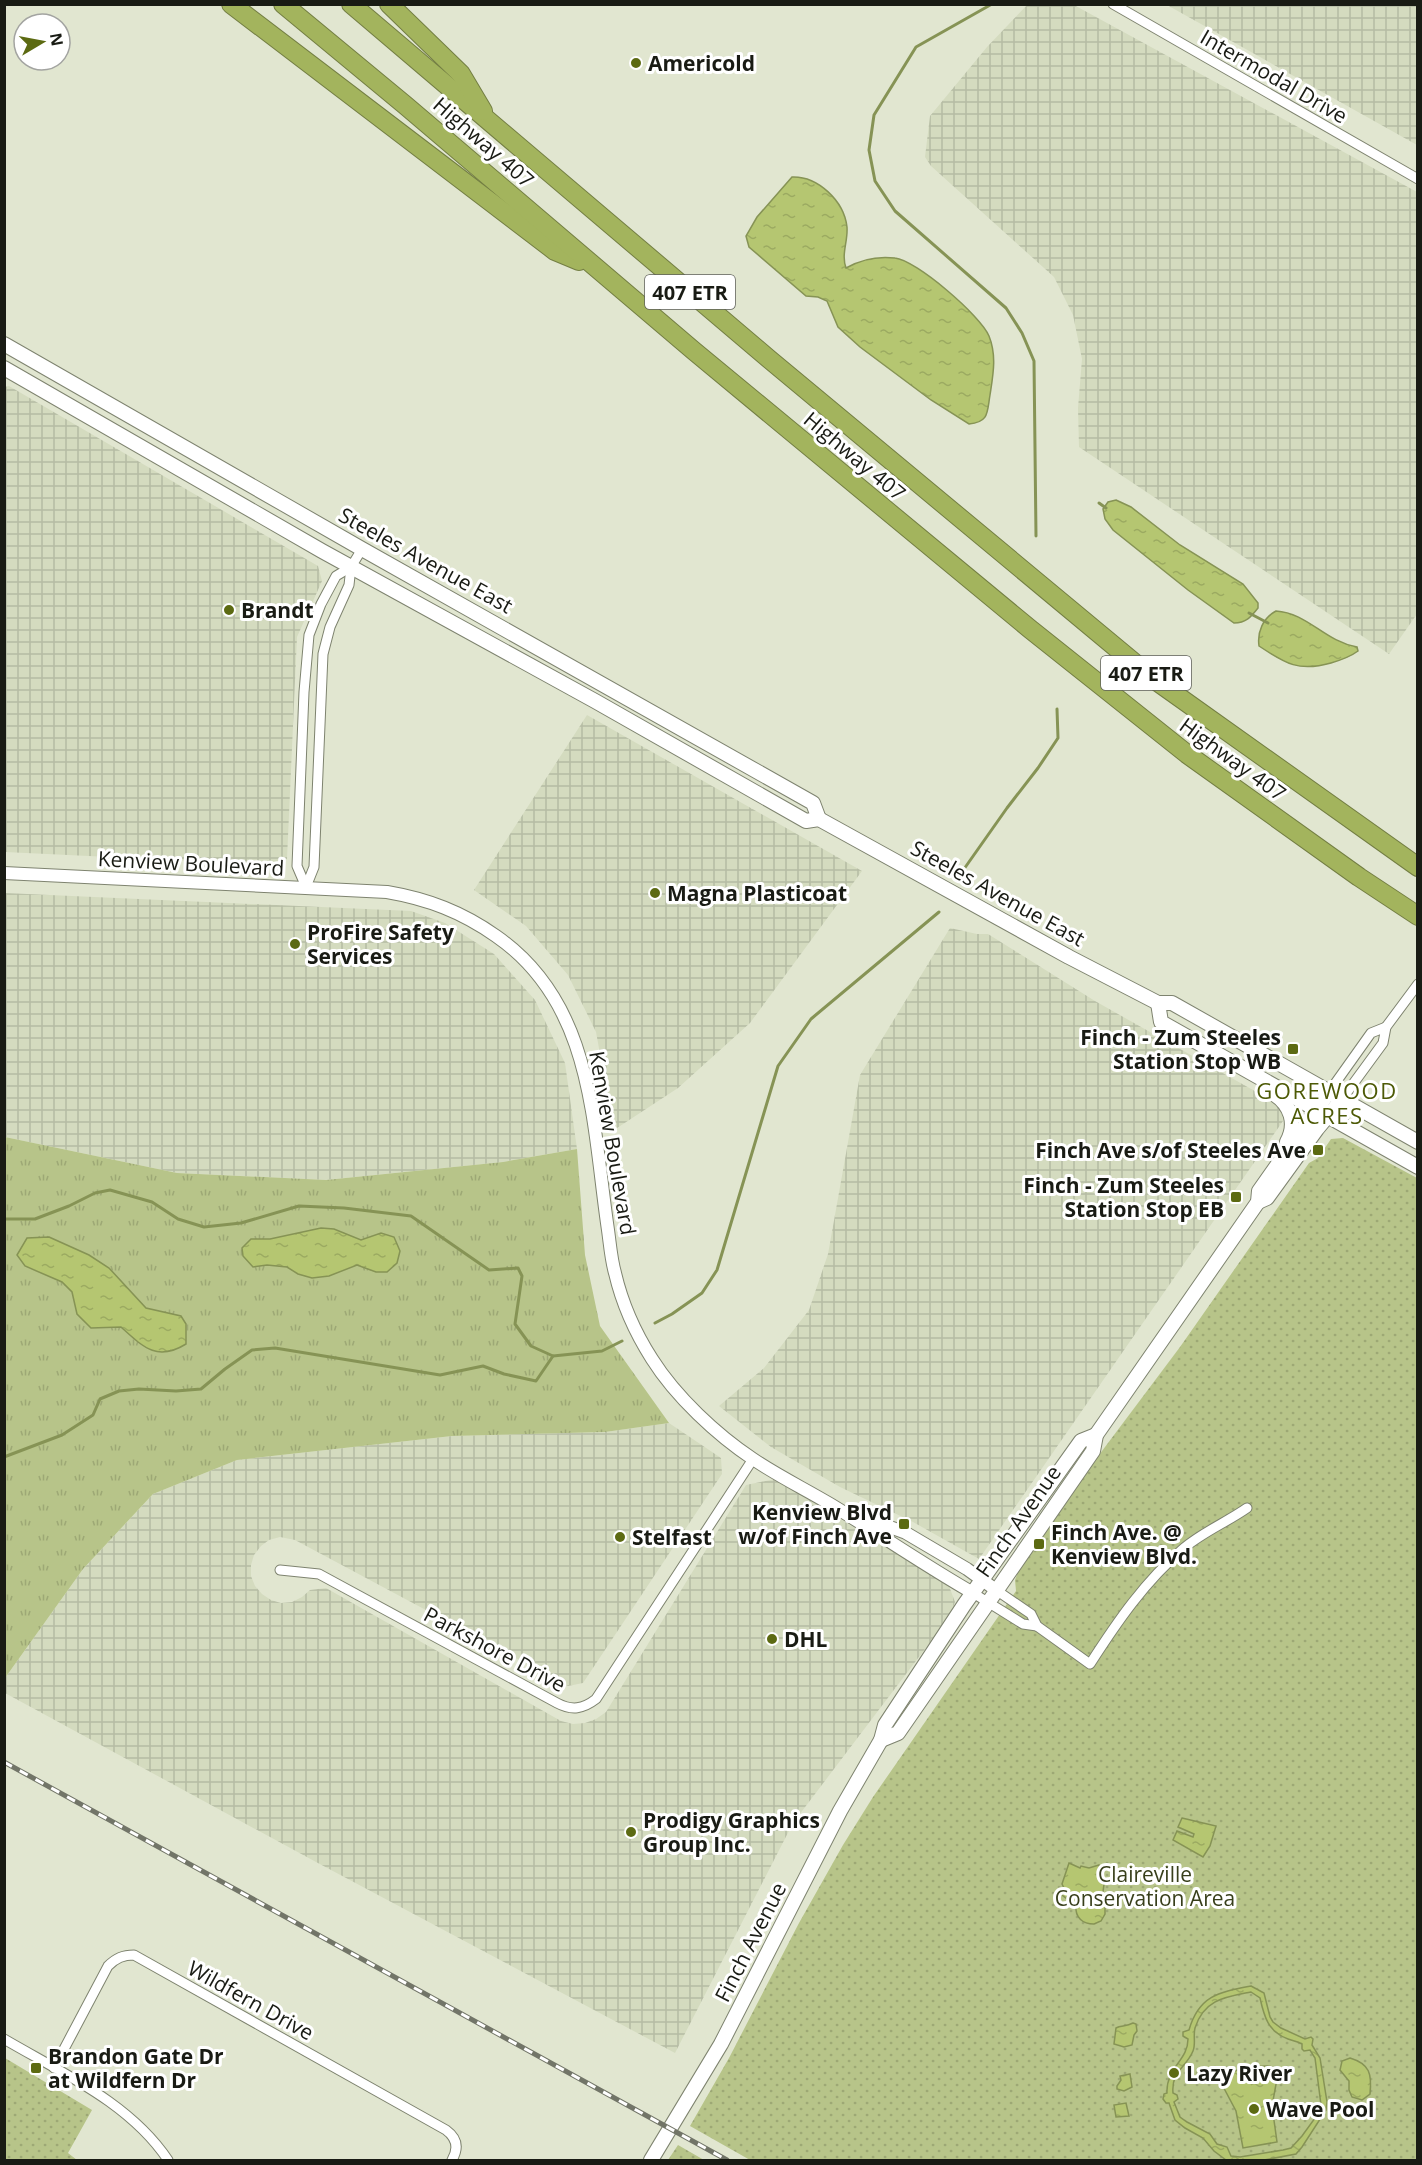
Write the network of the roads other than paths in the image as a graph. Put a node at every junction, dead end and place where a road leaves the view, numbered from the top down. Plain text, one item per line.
1 (231, 4) edge
2 (283, 4) edge
3 (351, 4) edge
4 (389, 4) edge
5 (1113, 4) edge
6 (491, 125) junction
7 (1418, 179) edge
8 (597, 269) junction
9 (4, 344) edge
10 (4, 368) edge
11 (362, 549) junction
12 (351, 567) junction
13 (304, 692) junction
14 (322, 693) junction
15 (819, 819) junction
16 (1418, 867) edge
17 (4, 873) edge
18 (306, 887) junction
19 (1418, 916) edge
20 (1418, 984) edge
21 (1158, 1002) junction
22 (1386, 1027) junction
23 (1246, 1070) junction
24 (1329, 1092) junction
25 (1342, 1099) junction
26 (1321, 1113) junction
27 (1418, 1142) edge
28 (1418, 1167) edge
29 (1258, 1197) junction
30 (1096, 1435) junction
31 (753, 1459) junction
32 (831, 1504) junction
33 (1247, 1508) dead end
34 (280, 1570) dead end
35 (982, 1580) junction
36 (973, 1593) junction
37 (992, 1595) junction
38 (1037, 1626) junction
39 (881, 1740) junction
40 (4, 2039) edge
41 (54, 2068) junction
42 (168, 2160) edge
43 (452, 2160) edge
44 (651, 2160) edge

1 - 8 highway
2 - 8 highway, Highway 407 / 407 ETR
3 - 6 highway, Highway 407 / 407 ETR
4 - 6 highway
5 - 7 street, Intermodal Drive
6 - 16 highway, Highway 407 / 407 ETR
8 - 19 highway, Highway 407 / 407 ETR
9 - 11 main road, Steeles Avenue East
10 - 12 main road, Steeles Avenue East
11 - 12 street
11 - 15 main road, Steeles Avenue East
12 - 13 street
12 - 14 street
12 - 15 main road, Steeles Avenue East
13 - 14 street
13 - 18 street
14 - 18 street
15 - 21 main road, Steeles Avenue East
17 - 18 street, Kenview Boulevard
18 - 31 street, Kenview Boulevard
20 - 22 street
21 - 23 main road
21 - 24 main road, Steeles Avenue East
22 - 24 street
22 - 25 street
23 - 26 main road
23 - 29 main road
24 - 25 main road, Steeles Avenue East
24 - 26 main road, Finch Avenue
25 - 26 main road, Finch Avenue
25 - 27 main road, Steeles Avenue East
26 - 28 main road
26 - 29 main road, Finch Avenue
29 - 30 main road, Finch Avenue
30 - 35 main road, Finch Avenue
30 - 37 main road, Finch Avenue
31 - 32 street, Kenview Boulevard
31 - 34 street, Parkshore Drive
32 - 35 street, Kenview Boulevard
32 - 36 street, Kenview Boulevard
33 - 38 street
35 - 36 main road, Finch Avenue
35 - 37 street, Kenview Boulevard
36 - 37 street
36 - 39 main road, Finch Avenue
37 - 38 street
37 - 38 street
37 - 39 main road, Finch Avenue
39 - 44 main road, Finch Avenue
40 - 41 street
41 - 42 street
41 - 43 street, Wildfern Drive

